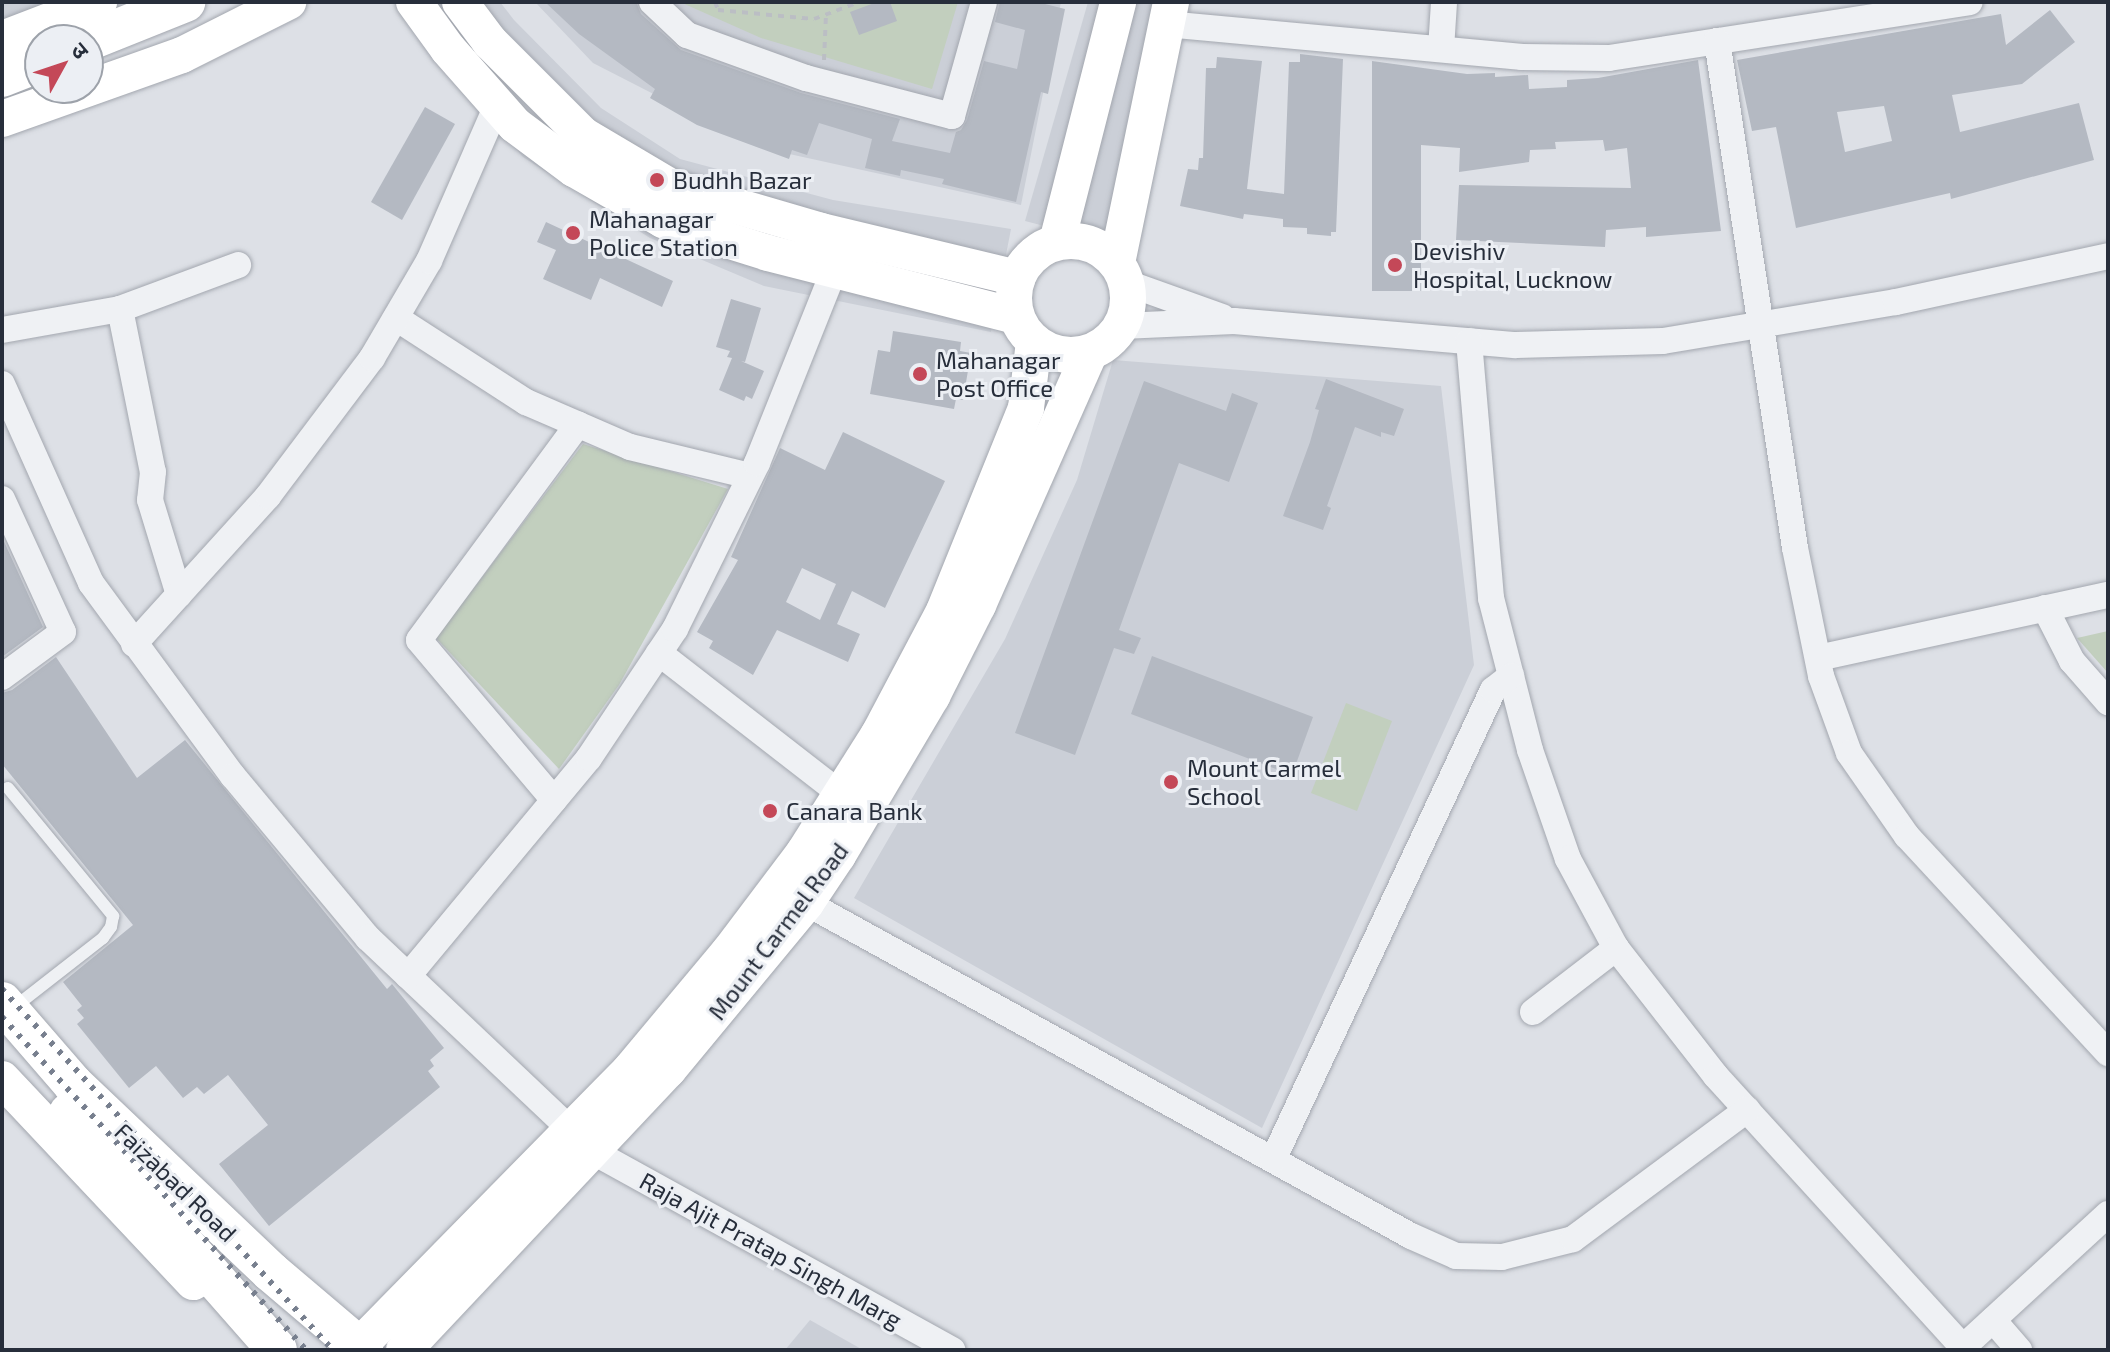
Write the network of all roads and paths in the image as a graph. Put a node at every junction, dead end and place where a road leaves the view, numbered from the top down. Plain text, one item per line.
1 (99, 2) edge
2 (185, 2) edge
3 (288, 2) edge
4 (414, 2) edge
5 (460, 2) edge
6 (652, 2) edge
7 (715, 2) edge
8 (859, 2) edge
9 (984, 2) edge
10 (1118, 2) edge
11 (1444, 2) edge
12 (1970, 2) edge
13 (1169, 13) edge
14 (826, 14) junction
15 (104, 35) edge
16 (2, 39) edge
17 (1717, 41) junction
18 (1441, 49) junction
19 (24, 68) edge
20 (824, 68) dead end
21 (2, 77) edge
22 (497, 105) junction
23 (2, 119) edge
24 (1057, 242) junction
25 (2108, 256) edge
26 (238, 265) dead end
27 (834, 270) junction
28 (1122, 273) junction
29 (1017, 278) junction
30 (120, 309) junction
31 (396, 318) junction
32 (1234, 321) junction
33 (1763, 324) junction
34 (1122, 326) junction
35 (1025, 329) junction
36 (2, 330) edge
37 (1469, 341) junction
38 (1089, 354) junction
39 (2, 384) edge
40 (578, 424) junction
41 (750, 476) junction
42 (2, 499) edge
43 (91, 583) junction
44 (179, 595) junction
45 (2108, 595) edge
46 (51, 605) junction
47 (2045, 608) junction
48 (134, 644) junction
49 (659, 653) junction
50 (1818, 658) junction
51 (1511, 676) junction
52 (2, 677) edge
53 (2108, 702) edge
54 (8, 788) dead end
55 (841, 794) junction
56 (554, 800) junction
57 (792, 895) junction
58 (1616, 948) junction
59 (408, 976) junction
60 (1533, 1012) dead end
61 (5, 1017) edge
62 (2108, 1053) edge
63 (2, 1079) edge
64 (1747, 1110) junction
65 (581, 1140) junction
66 (1273, 1160) junction
67 (2108, 1214) edge
68 (1993, 1320) junction
69 (268, 1341) edge
70 (361, 1348) edge
71 (1961, 1349) edge
72 (404, 1350) edge
73 (952, 1350) edge
74 (2019, 1350) edge

1 - 16 street
2 - 15 main road
3 - 23 street
4 - 22 street
5 - 29 street
6 - 9 street
7 - 14 path
8 - 14 path
10 - 24 street
11 - 18 street
12 - 17 street
13 - 18 street
13 - 28 street
14 - 20 path
17 - 18 street
17 - 33 street
19 - 21 main road
22 - 27 street
22 - 31 street
24 - 28 street
24 - 29 street
25 - 33 street
26 - 30 street
27 - 35 street
27 - 41 street
28 - 32 street
28 - 34 street
29 - 35 street
30 - 36 street
30 - 44 street
31 - 40 street
31 - 44 street
32 - 34 street
32 - 37 street
33 - 37 street
33 - 50 street
34 - 38 street
35 - 38 street
35 - 55 street
37 - 51 street
38 - 57 street, Mount Carmel Road
39 - 43 street, Raja Ajit Pratap Singh Marg
40 - 41 street
40 - 56 street
41 - 49 street
42 - 46 street
43 - 46 street
43 - 48 street, Raja Ajit Pratap Singh Marg
44 - 48 street
45 - 47 street
46 - 52 street
47 - 50 street
47 - 53 street
48 - 59 street, Raja Ajit Pratap Singh Marg
49 - 55 street
49 - 56 street
50 - 62 street
51 - 58 street
51 - 66 street
54 - 61 lane
55 - 57 street
56 - 59 street
57 - 65 street, Mount Carmel Road
57 - 66 street
58 - 60 street
58 - 64 street
59 - 65 street, Raja Ajit Pratap Singh Marg
61 - 69 main road
61 - 70 main road, Faizabad Road
63 - 69 street
64 - 66 street
64 - 71 street
65 - 70 street
65 - 72 street, Mount Carmel Road
65 - 73 street, Raja Ajit Pratap Singh Marg
67 - 68 street
68 - 71 street
68 - 74 street

